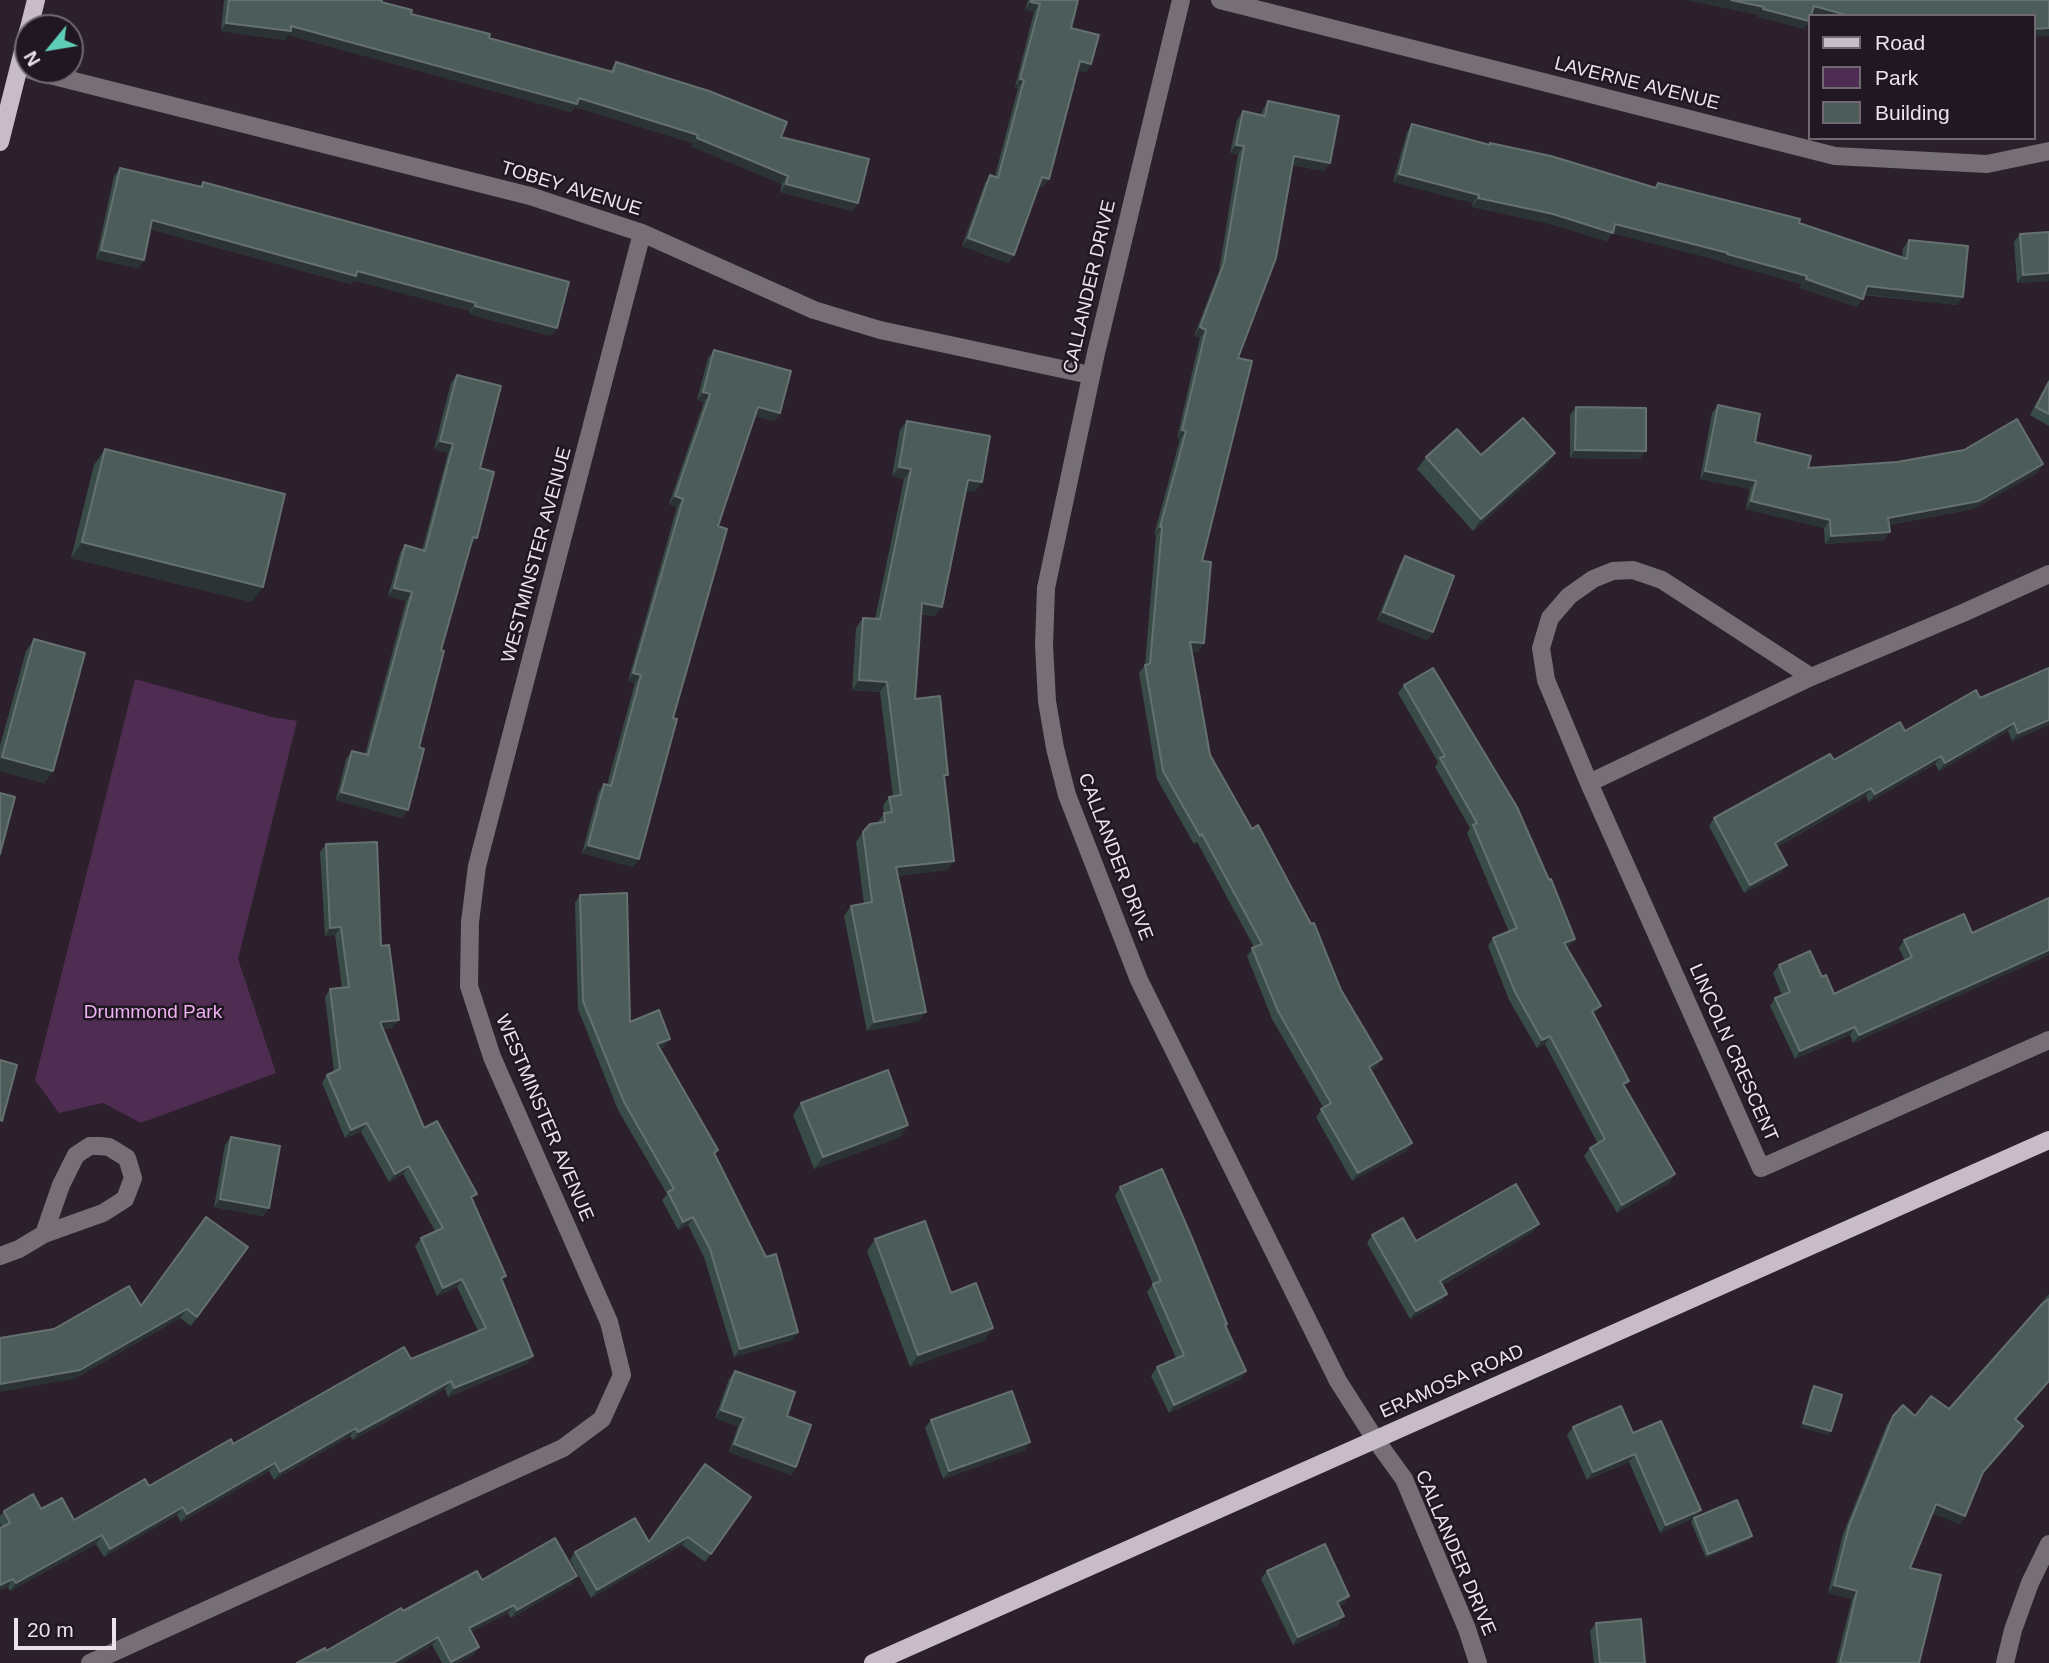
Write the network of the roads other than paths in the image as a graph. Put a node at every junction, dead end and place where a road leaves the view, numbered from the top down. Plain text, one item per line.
1 (1181, 0) edge
2 (1220, 0) edge
3 (20, 84) edge
4 (84, 84) edge
5 (0, 142) edge
6 (2049, 151) edge
7 (642, 233) junction
8 (1090, 375) junction
9 (2049, 574) edge
10 (1811, 677) junction
11 (1589, 783) junction
12 (2049, 1040) edge
13 (2049, 1140) edge
14 (44, 1234) junction
15 (0, 1256) edge
16 (1375, 1439) junction
17 (2049, 1545) edge
18 (90, 1663) edge
19 (873, 1663) edge
20 (1478, 1663) edge
21 (2005, 1663) edge

1 - 8 street, CALLANDER DRIVE
2 - 6 street, LAVERNE AVENUE
3 - 5 main road
4 - 7 street, TOBEY AVENUE
7 - 8 street, TOBEY AVENUE
7 - 18 street, WESTMINSTER AVENUE
8 - 16 street, CALLANDER DRIVE
9 - 10 street
10 - 11 street
10 - 11 street, LINCOLN CRESCENT
11 - 12 street, LINCOLN CRESCENT
13 - 16 main road, ERAMOSA ROAD
14 - 14 street
14 - 15 street
16 - 19 main road, ERAMOSA ROAD
16 - 20 street, CALLANDER DRIVE
17 - 21 street

